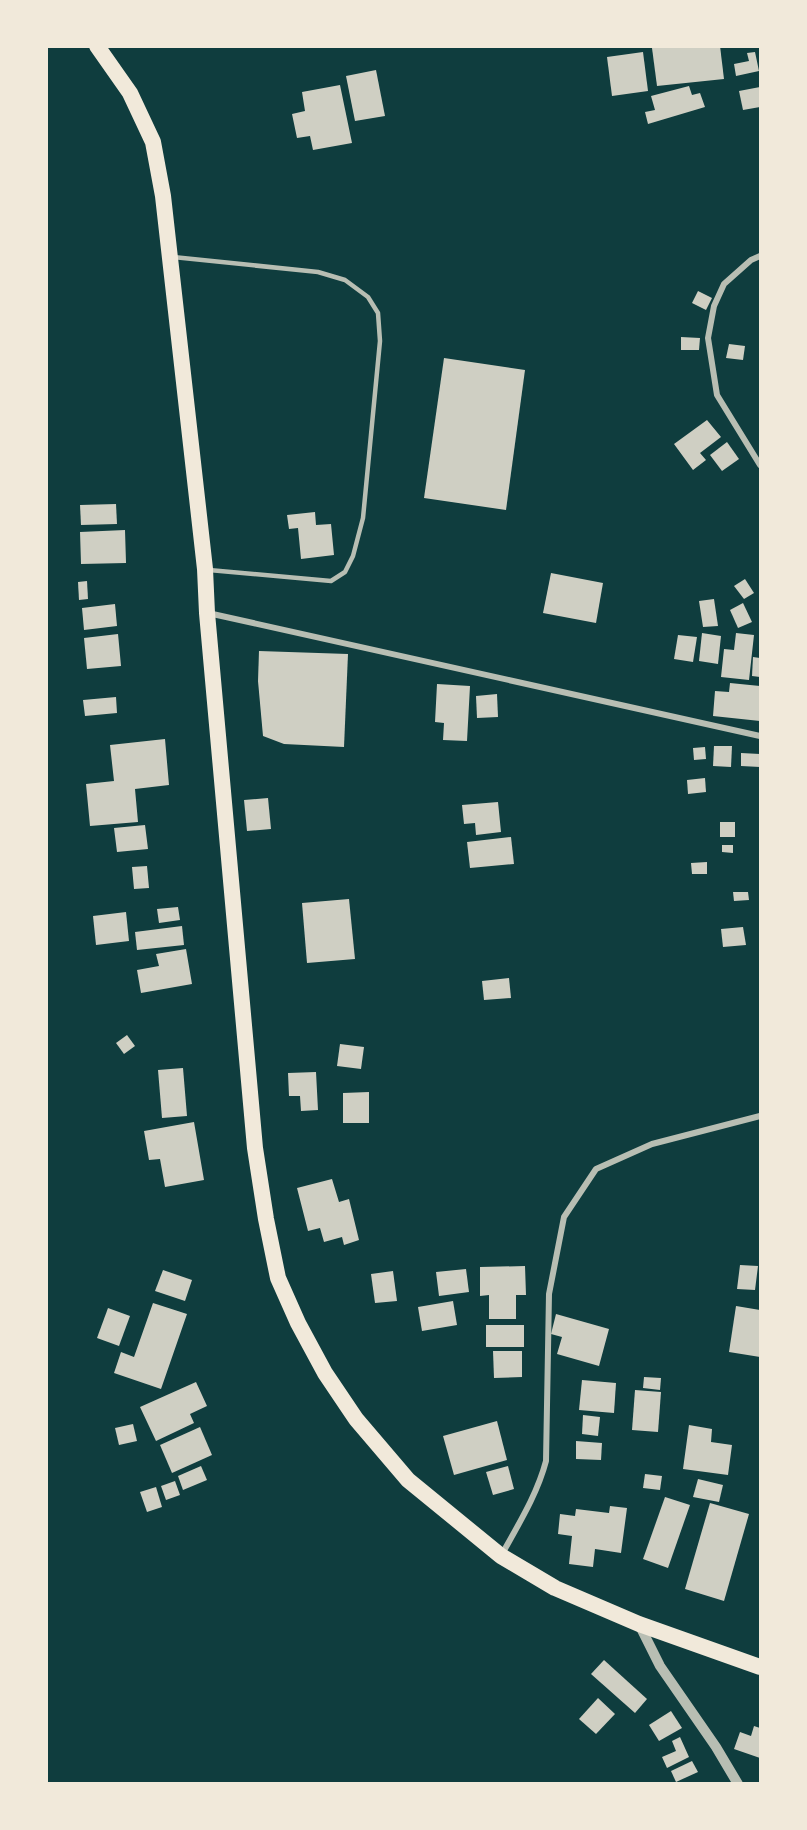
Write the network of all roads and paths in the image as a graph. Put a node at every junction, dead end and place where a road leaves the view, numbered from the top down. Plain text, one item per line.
1 (97, 46) edge
2 (760, 256) edge
3 (170, 257) junction
4 (760, 465) edge
5 (205, 569) junction
6 (207, 613) junction
7 (760, 736) edge
8 (760, 1116) edge
9 (501, 1557) junction
10 (639, 1624) junction
11 (760, 1666) edge
12 (738, 1784) edge

1 - 3 highway
2 - 4 street
3 - 5 highway
3 - 5 lane
5 - 6 highway
6 - 7 street
6 - 9 highway
8 - 9 street
9 - 10 highway
10 - 11 highway
10 - 12 street

